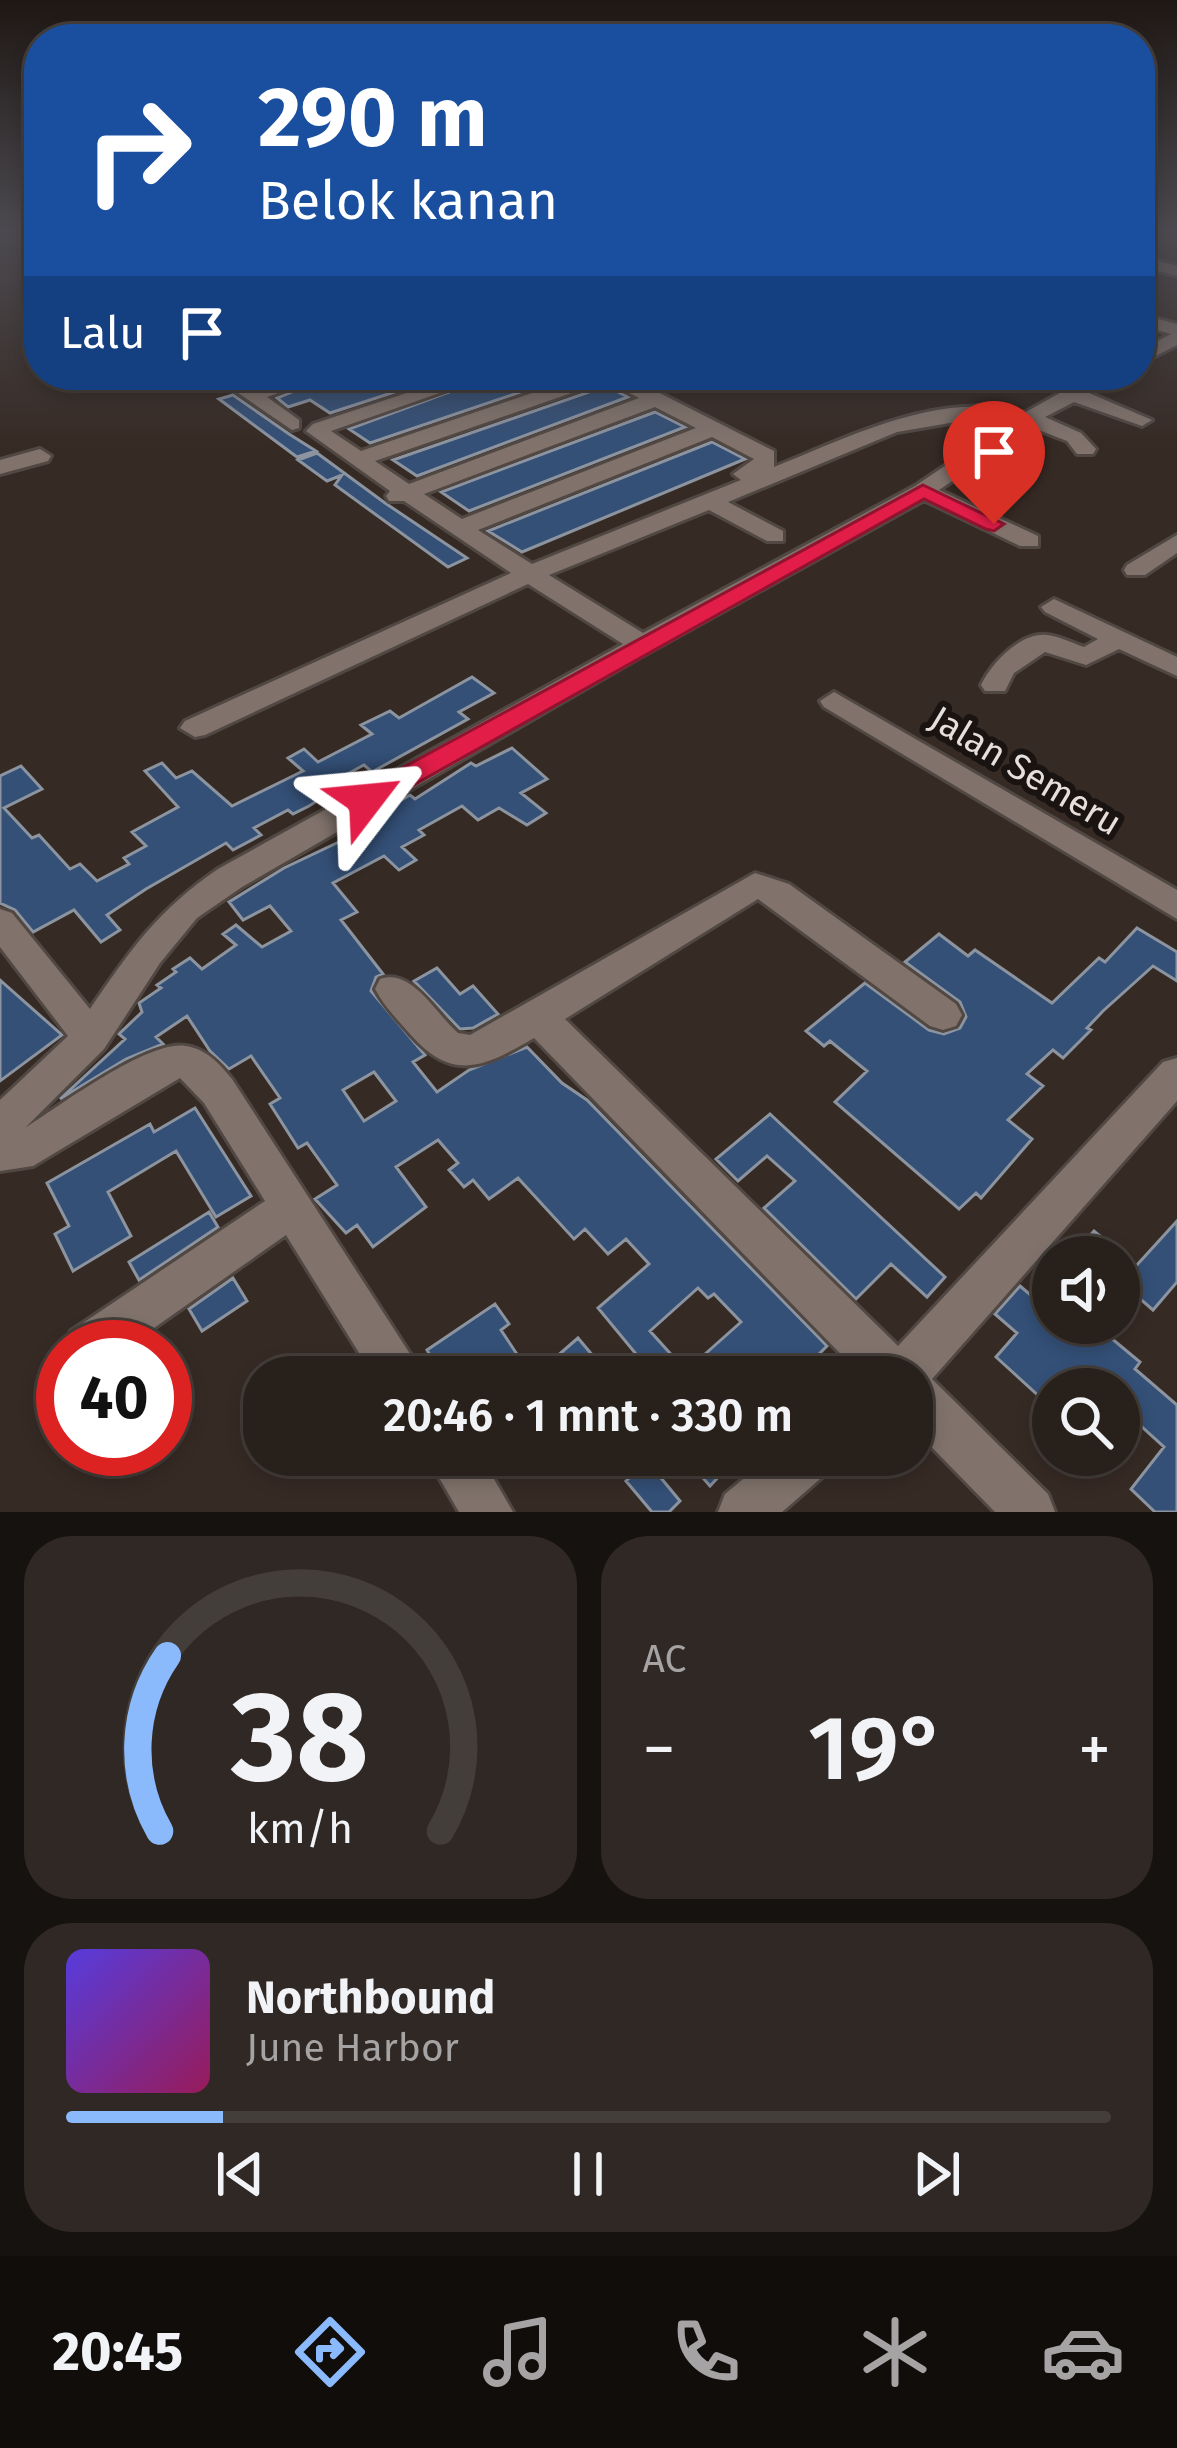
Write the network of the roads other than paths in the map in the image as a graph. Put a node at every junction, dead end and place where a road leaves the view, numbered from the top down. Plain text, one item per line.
1 (247, 390) edge
2 (261, 390) edge
3 (270, 390) edge
4 (411, 390) edge
5 (562, 390) edge
6 (639, 390) edge
7 (1074, 390) edge
8 (1100, 390) edge
9 (264, 392) junction
10 (656, 398) junction
11 (1028, 419) junction
12 (1142, 420) dead end
13 (308, 426) junction
14 (713, 429) junction
15 (1085, 449) dead end
16 (40, 456) dead end
17 (359, 459) junction
18 (0, 467) edge
19 (923, 491) junction
20 (401, 495) junction
21 (710, 500) junction
22 (461, 528) junction
23 (775, 536) dead end
24 (1029, 541) dead end
25 (1177, 542) edge
26 (1136, 570) dead end
27 (528, 579) junction
28 (1054, 607) dead end
29 (1119, 638) junction
30 (635, 648) junction
31 (1177, 668) edge
32 (995, 686) dead end
33 (834, 700) dead end
34 (195, 728) dead end
35 (1177, 906) edge
36 (0, 922) edge
37 (393, 989) dead end
38 (943, 1015) dead end
39 (538, 1017) junction
40 (91, 1039) junction
41 (1177, 1074) edge
42 (0, 1126) edge
43 (0, 1153) edge
44 (292, 1207) junction
45 (127, 1320) edge
46 (388, 1356) edge
47 (878, 1356) edge
48 (918, 1356) edge
49 (933, 1415) edge
50 (465, 1476) edge
51 (786, 1476) edge
52 (488, 1512) edge
53 (743, 1512) edge
54 (1030, 1512) edge

1 - 13 street
2 - 9 street
3 - 9 street
4 - 13 street
5 - 17 street
6 - 10 street
7 - 11 street
8 - 12 street
9 - 13 street
10 - 14 street
10 - 20 street
11 - 15 street
11 - 19 street
11 - 21 street
13 - 17 street
13 - 20 street
14 - 22 street
14 - 27 street
16 - 18 street
17 - 20 street
19 - 24 street
19 - 30 street
20 - 22 street
20 - 27 street
21 - 23 street
21 - 27 street
22 - 27 street
25 - 26 street
27 - 30 street
27 - 34 street
28 - 29 street
29 - 31 street
29 - 32 street
30 - 40 street
33 - 35 street, Jalan Semeru
36 - 40 street
37 - 39 street
38 - 39 street
39 - 47 street
40 - 42 street
41 - 48 street
43 - 44 street
44 - 45 street
44 - 46 street
49 - 54 street
50 - 52 street
51 - 53 street

